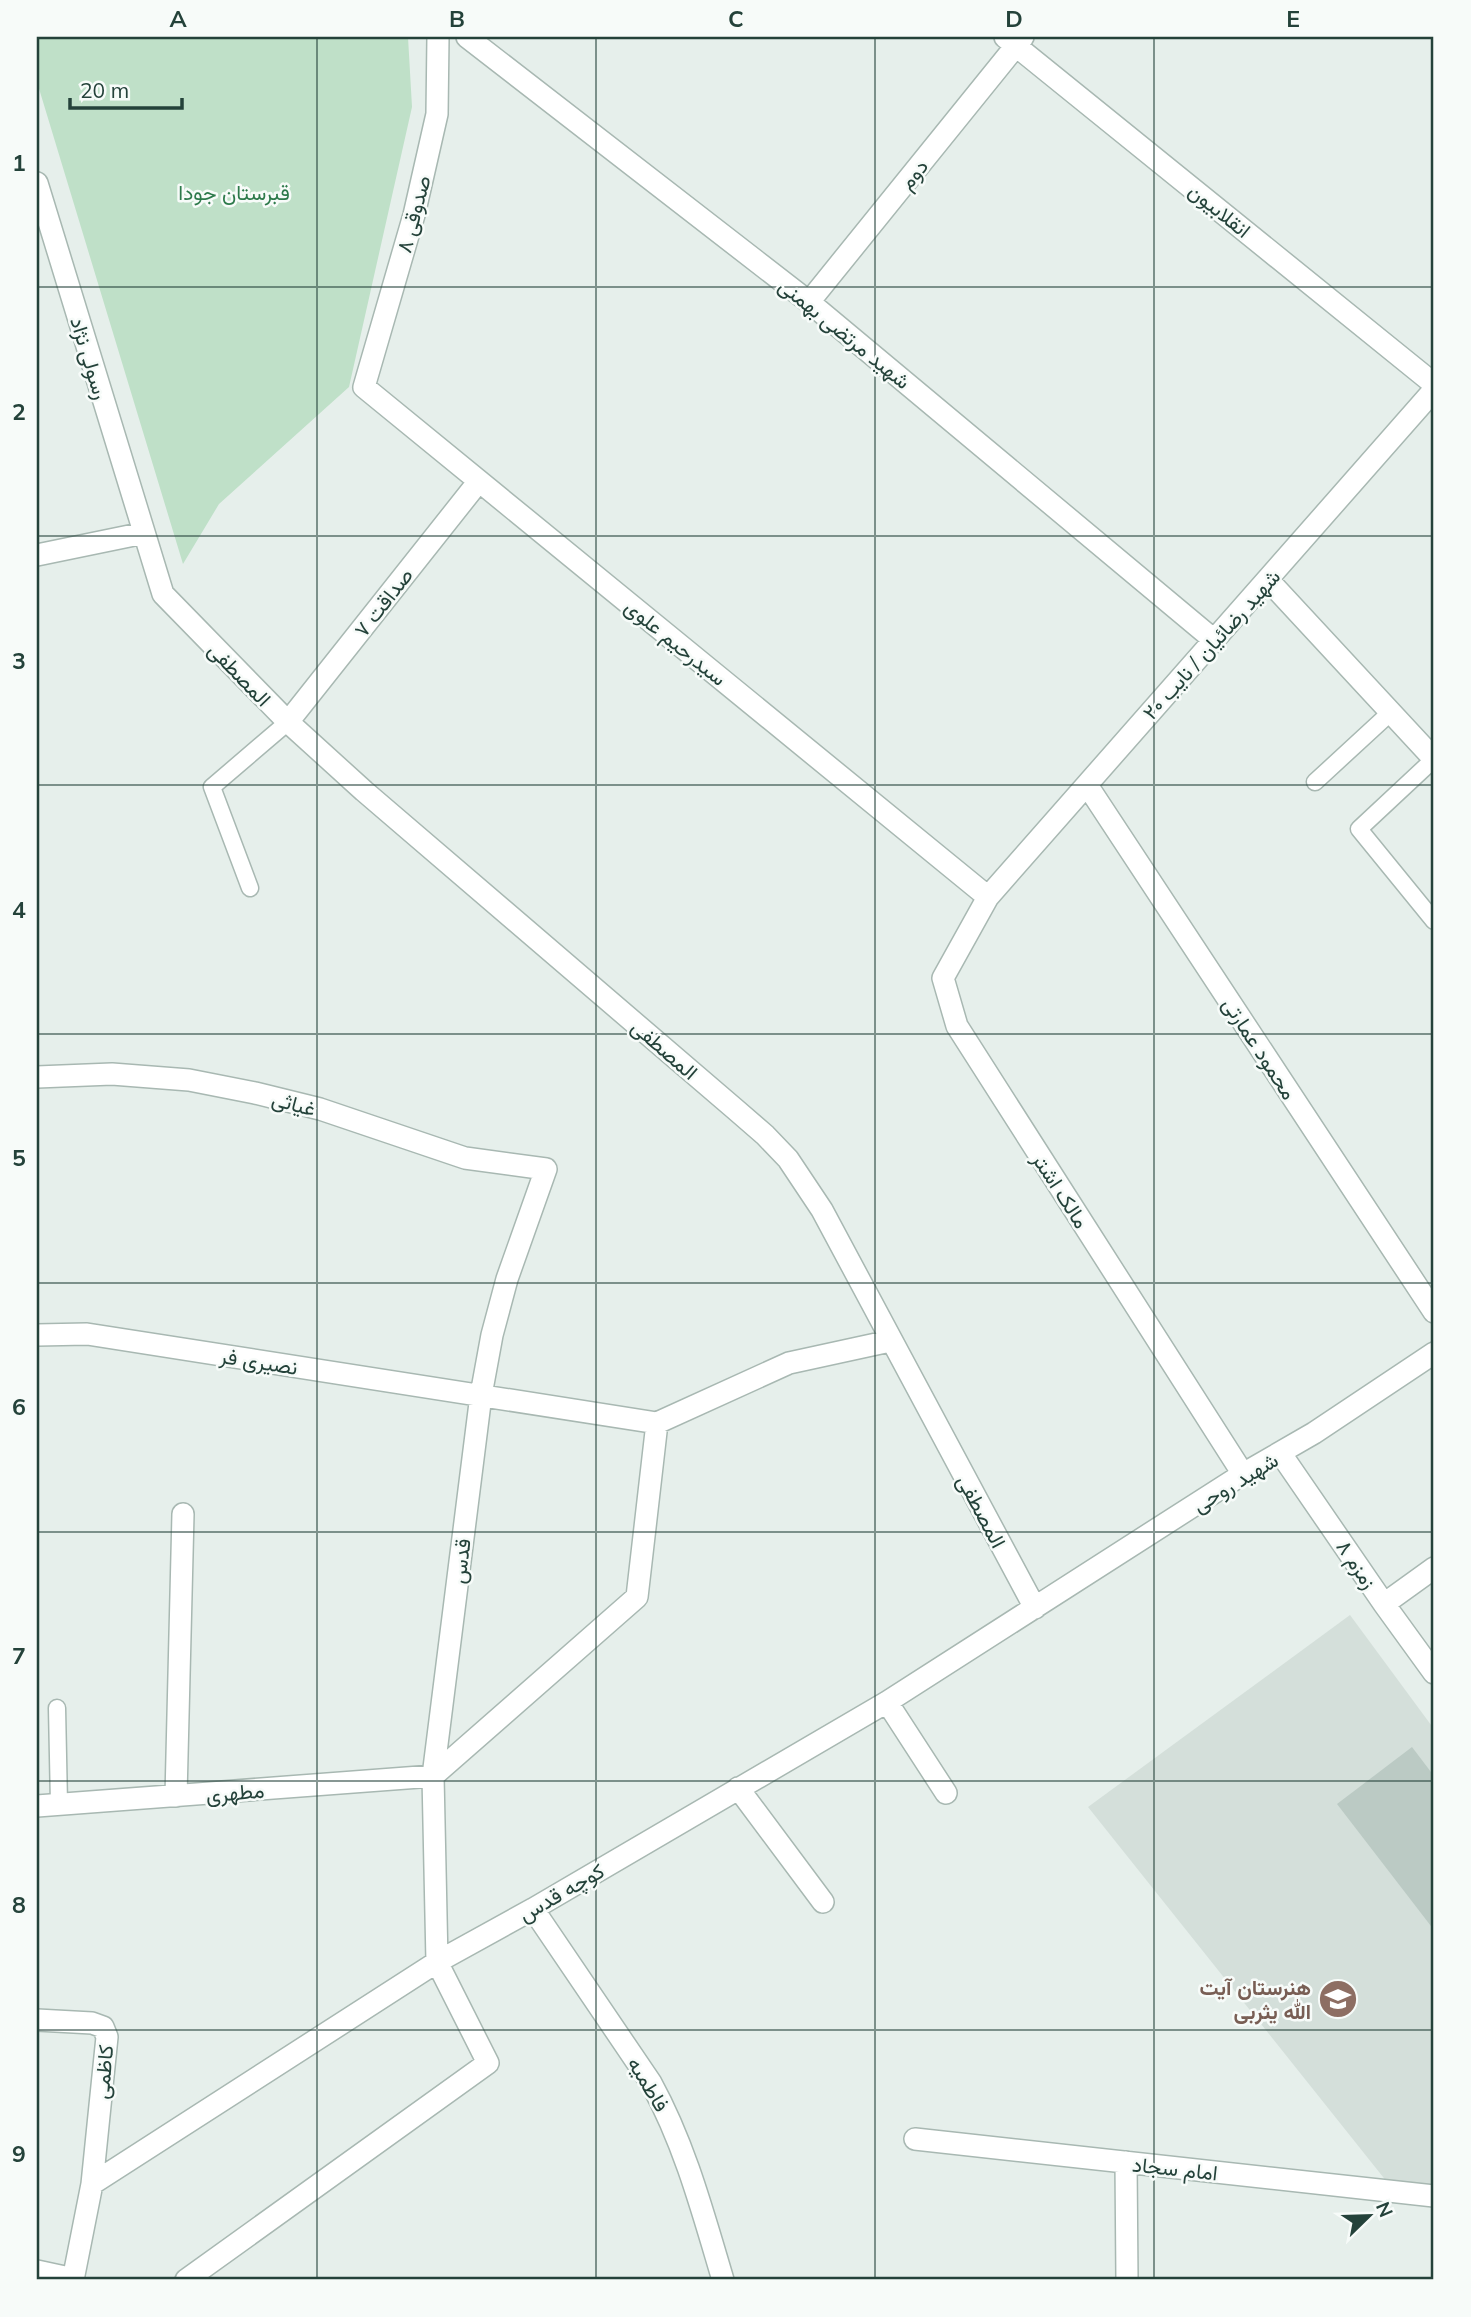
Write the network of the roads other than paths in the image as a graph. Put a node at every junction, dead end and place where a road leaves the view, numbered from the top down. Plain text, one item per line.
1 (438, 37) edge
2 (467, 37) edge
3 (1015, 40) edge
4 (37, 183) edge
5 (809, 302) junction
6 (1434, 384) edge
7 (364, 387) joint
8 (1434, 390) edge
9 (479, 481) junction
10 (144, 533) junction
11 (37, 555) edge
12 (1268, 580) junction
13 (163, 594) joint
14 (1214, 640) junction
15 (1391, 712) junction
16 (288, 722) junction
17 (1434, 759) edge
18 (1315, 782) dead end
19 (1087, 785) junction
20 (250, 888) dead end
21 (988, 897) junction
22 (1434, 921) edge
23 (37, 1077) edge
24 (546, 1169) joint
25 (1434, 1312) edge
26 (37, 1335) edge
27 (890, 1341) junction
28 (1434, 1353) edge
29 (481, 1395) junction
30 (657, 1423) junction
31 (1281, 1454) junction
32 (1243, 1474) junction
33 (183, 1514) dead end
34 (1434, 1569) edge
35 (1384, 1604) junction
36 (1035, 1608) junction
37 (1434, 1673) edge
38 (887, 1702) junction
39 (57, 1708) dead end
40 (433, 1776) junction
41 (738, 1788) junction
42 (946, 1793) dead end
43 (176, 1796) junction
44 (59, 1804) junction
45 (37, 1806) edge
46 (823, 1902) dead end
47 (533, 1909) junction
48 (436, 1962) junction
49 (37, 2020) edge
50 (915, 2139) dead end
51 (1126, 2162) junction
52 (92, 2184) junction
53 (1434, 2196) edge
54 (37, 2271) edge
55 (74, 2280) edge
56 (186, 2280) edge
57 (723, 2280) edge
58 (1127, 2280) edge

1 - 7 street, صدوقی ۸
2 - 5 street, شهید مرتضی بهمنی
3 - 5 street, دوم
3 - 6 street, انقلابیون
4 - 10 street, رسولی نژاد
5 - 14 street, شهید مرتضی بهمنی
7 - 9 street, سیدرحیم علوی
8 - 12 street, شهید رضائیان / نایب ۲۰
9 - 16 street, صداقت ۷
9 - 21 street, سیدرحیم علوی
10 - 11 street
10 - 13 street, رسولی نژاد
12 - 14 street, شهید رضائیان / نایب ۲۰
12 - 15 street
13 - 16 street, المصطفی
14 - 19 street, شهید رضائیان / نایب ۲۰
15 - 17 street
15 - 18 lane
16 - 20 lane
16 - 27 street, المصطفی
17 - 22 lane
19 - 21 street, شهید رضائیان / نایب ۲۰
19 - 25 street, محمود عمارتی
21 - 32 street, مالک اشتر
23 - 24 street, غیاثی
24 - 29 street, قدس
26 - 29 street, نصیری فر
27 - 30 street
27 - 36 street, المصطفی
28 - 31 street, شهید روحی
29 - 30 street, نصیری فر
29 - 40 street, قدس
30 - 40 street
31 - 32 street, شهید روحی
31 - 35 street, زمزم ۸
32 - 36 street, شهید روحی
33 - 43 street
34 - 35 street
35 - 37 street, زمزم ۸
36 - 38 street, کوچه قدس
38 - 41 street, کوچه قدس
38 - 42 street
39 - 44 lane
40 - 43 street, مطهری
40 - 48 street, قدس
41 - 46 street
41 - 47 street, کوچه قدس
43 - 44 street, مطهری
44 - 45 street, مطهری
47 - 48 street, کوچه قدس
47 - 57 street, فاطمیه
48 - 52 street, کوچه قدس
48 - 56 street
49 - 52 street, کاظمی
50 - 51 street, امام سجاد
51 - 53 street, امام سجاد
51 - 58 street
52 - 55 street
54 - 55 street

